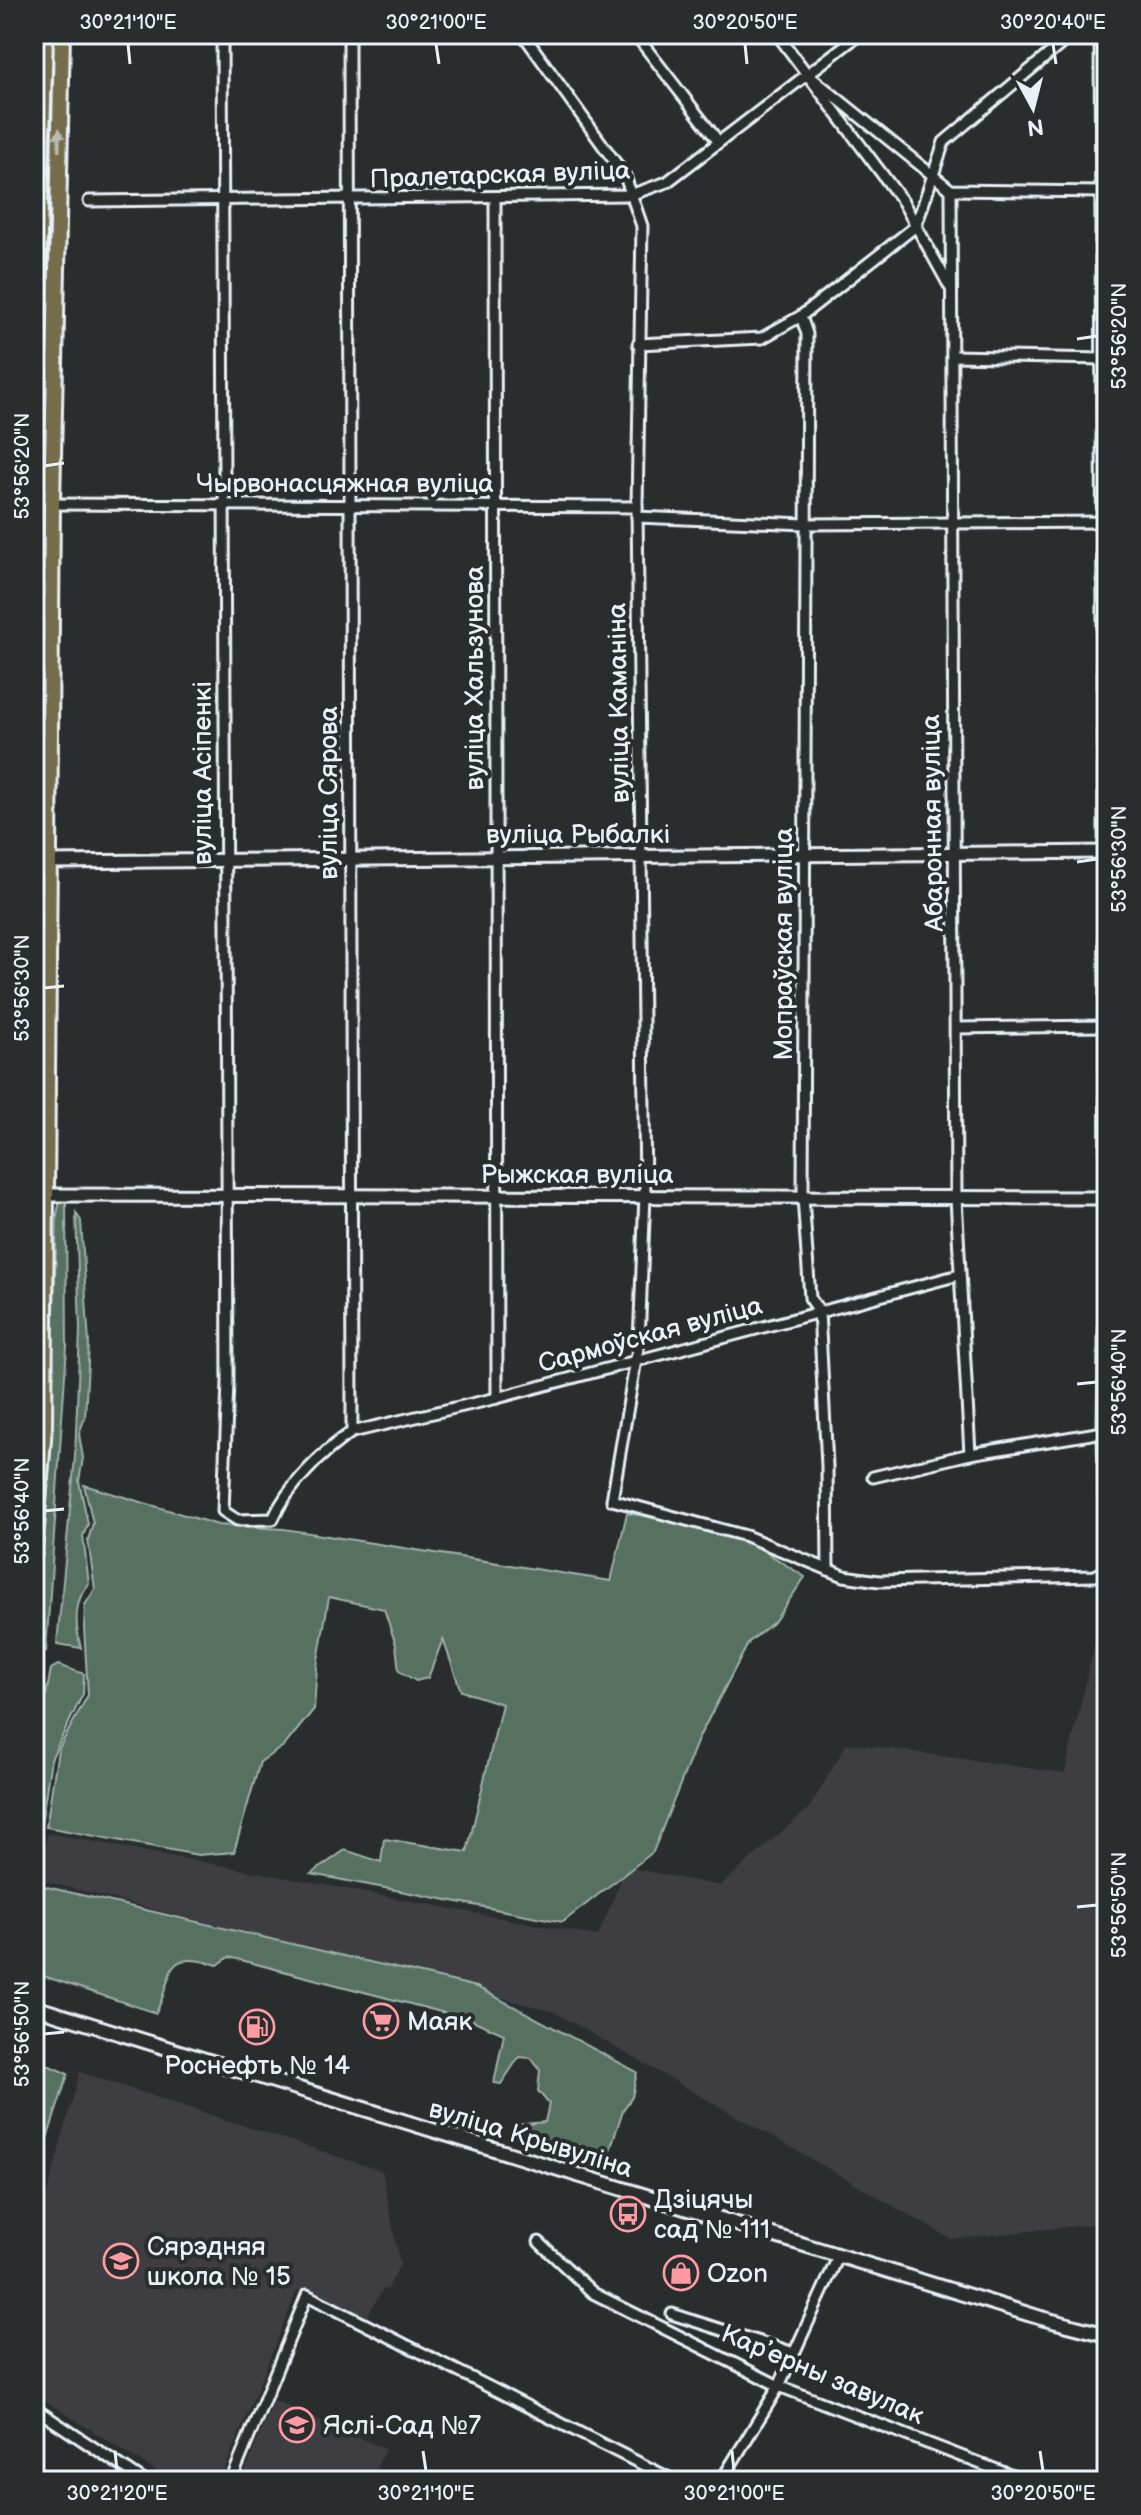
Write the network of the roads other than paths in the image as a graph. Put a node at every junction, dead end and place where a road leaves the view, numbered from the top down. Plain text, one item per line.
1 (45, 34) edge
2 (62, 34) edge
3 (222, 34) edge
4 (349, 34) edge
5 (523, 34) edge
6 (635, 34) edge
7 (777, 34) edge
8 (860, 34) edge
9 (1073, 34) edge
10 (1100, 34) edge
11 (807, 74) junction
12 (718, 141) junction
13 (931, 176) junction
14 (951, 190) junction
15 (1101, 192) junction
16 (630, 195) junction
17 (495, 198) junction
18 (348, 200) junction
19 (89, 201) dead end
20 (222, 201) junction
21 (916, 226) junction
22 (952, 292) junction
23 (801, 316) junction
24 (638, 344) junction
25 (953, 356) junction
26 (1102, 359) junction
27 (34, 403) edge
28 (52, 504) junction
29 (350, 504) junction
30 (224, 505) junction
31 (496, 505) junction
32 (637, 512) junction
33 (950, 522) junction
34 (1104, 522) edge
35 (805, 524) junction
36 (955, 852) junction
37 (1105, 852) edge
38 (806, 854) junction
39 (642, 855) junction
40 (496, 856) junction
41 (351, 858) junction
42 (224, 859) junction
43 (49, 862) junction
44 (1103, 1026) junction
45 (956, 1028) junction
46 (48, 1195) junction
47 (227, 1195) junction
48 (645, 1195) junction
49 (352, 1196) junction
50 (497, 1196) junction
51 (803, 1197) junction
52 (956, 1198) junction
53 (1106, 1198) edge
54 (959, 1275) junction
55 (819, 1311) junction
56 (635, 1362) junction
57 (497, 1398) junction
58 (352, 1432) junction
59 (1103, 1432) junction
60 (970, 1454) junction
61 (873, 1477) dead end
62 (34, 1553) edge
63 (828, 1570) junction
64 (1106, 1570) edge
65 (34, 2007) edge
66 (539, 2242) dead end
67 (839, 2255) junction
68 (672, 2314) dead end
69 (1107, 2335) edge
70 (794, 2353) junction
71 (779, 2386) junction
72 (34, 2408) edge
73 (130, 2476) edge
74 (144, 2481) edge
75 (231, 2481) edge
76 (675, 2481) edge
77 (721, 2481) edge
78 (1016, 2481) edge

1 - 27 main road
28 -> 2 main road
3 - 20 street, вуліца Асіпенкі
4 - 18 street, вуліца Сярова
5 - 16 street, вуліца Каманіна
6 - 12 street
7 - 11 street
8 - 11 street, Пралетарская вуліца
9 - 13 street
10 - 15 street
11 - 12 street, Пралетарская вуліца
11 - 13 street
11 - 21 street
12 - 16 street, Пралетарская вуліца
13 - 14 street
13 - 21 street
14 - 15 street
14 - 22 street, Абаронная вуліца
15 - 26 street
16 - 17 street, Пралетарская вуліца
16 - 24 street, вуліца Каманіна
17 - 18 street, Пралетарская вуліца
17 - 31 street, вуліца Хальзунова
18 - 20 street, Пралетарская вуліца
18 - 29 street, вуліца Сярова
19 - 20 street, Пралетарская вуліца
20 - 30 street, вуліца Асіпенкі
21 - 22 street
21 - 23 street
22 - 25 street, Абаронная вуліца
23 - 24 street
23 - 35 street, Мопраўская вуліца
24 - 32 street, вуліца Каманіна
25 - 26 street
25 - 33 street, Абаронная вуліца
26 - 34 street
28 - 30 street, Чырвонасцяжная вуліца
28 - 43 main road
29 - 30 street, Чырвонасцяжная вуліца
29 - 31 street, Чырвонасцяжная вуліца
29 - 41 street, вуліца Сярова
30 - 42 street, вуліца Асіпенкі
31 - 32 street, Чырвонасцяжная вуліца
31 - 40 street, вуліца Хальзунова
32 - 35 street, Чырвонасцяжная вуліца
32 - 39 street, вуліца Каманіна
33 - 34 street, Чырвонасцяжная вуліца
33 - 35 street, Чырвонасцяжная вуліца
33 - 36 street, Абаронная вуліца
34 - 37 street
35 - 38 street, Мопраўская вуліца
36 - 37 street, вуліца Рыбалкі
36 - 38 street, вуліца Рыбалкі
36 - 45 street, Абаронная вуліца
37 - 44 street
38 - 39 street, вуліца Рыбалкі
38 - 51 street, Мопраўская вуліца
39 - 40 street, вуліца Рыбалкі
39 - 48 street, вуліца Каманіна
40 - 41 street, вуліца Рыбалкі
40 - 50 street, вуліца Хальзунова
41 - 42 street, вуліца Рыбалкі
41 - 49 street, вуліца Сярова
42 - 43 street, вуліца Рыбалкі
42 - 47 street, вуліца Асіпенкі
43 - 46 main road
44 - 45 street
44 - 53 street
45 - 52 street, Абаронная вуліца
46 - 47 street, Рыжская вуліца
46 - 62 main road
47 - 49 street, Рыжская вуліца
47 - 58 street, вуліца Асіпенкі
48 - 50 street, Рыжская вуліца
48 - 51 street, Рыжская вуліца
48 - 56 street, вуліца Каманіна
49 - 50 street, Рыжская вуліца
49 - 58 street, вуліца Сярова
50 - 57 street, вуліца Хальзунова
51 - 52 street, Рыжская вуліца
51 - 55 street, Мопраўская вуліца
52 - 53 street, Рыжская вуліца
52 - 54 street, Абаронная вуліца
53 - 59 street
54 - 55 street, Сармоўская вуліца
54 - 60 street, Абаронная вуліца
55 - 56 street, Сармоўская вуліца
55 - 63 street, Мопраўская вуліца
56 - 57 street, Сармоўская вуліца
56 - 63 street, вуліца Каманіна
57 - 58 street, Сармоўская вуліца
59 - 60 street
59 - 64 street
60 - 61 street
63 - 64 street
65 - 67 main road, вуліца Крывуліна
66 - 71 street, Карʼерны завулак
67 - 69 main road, вуліца Крывуліна
67 - 70 street
68 - 70 street
70 - 71 street
71 - 77 street
71 - 78 street, Карʼерны завулак
72 - 73 street
73 - 74 street
75 - 76 street

